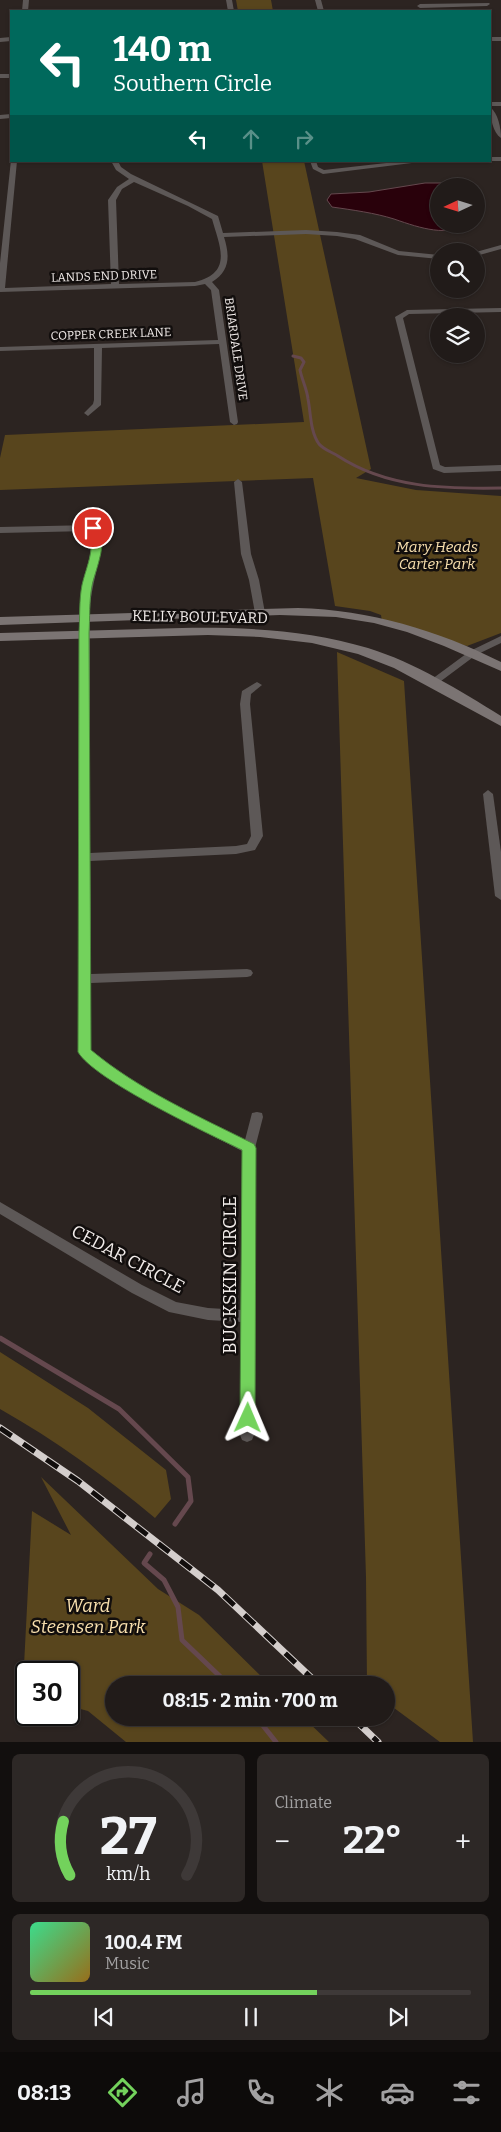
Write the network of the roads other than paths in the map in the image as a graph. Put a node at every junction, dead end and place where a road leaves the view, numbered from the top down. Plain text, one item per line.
1 (487, 4) dead end
2 (419, 6) edge
3 (491, 111) edge
4 (501, 136) edge
5 (14, 162) edge
6 (114, 162) edge
7 (313, 162) edge
8 (405, 162) edge
9 (132, 180) junction
10 (220, 235) junction
11 (501, 247) edge
12 (485, 251) edge
13 (430, 256) edge
14 (208, 282) junction
15 (115, 288) junction
16 (1, 290) edge
17 (501, 310) edge
18 (222, 342) junction
19 (98, 346) junction
20 (0, 349) edge
21 (88, 413) dead end
22 (234, 422) dead end
23 (501, 468) edge
24 (238, 482) dead end
25 (0, 530) edge
26 (260, 612) junction
27 (85, 618) junction
28 (0, 621) edge
29 (84, 633) junction
30 (0, 637) edge
31 (501, 638) edge
32 (474, 653) junction
33 (501, 667) edge
34 (434, 682) junction
35 (257, 685) dead end
36 (501, 722) edge
37 (488, 794) dead end
38 (85, 857) junction
39 (501, 896) edge
40 (248, 972) dead end
41 (85, 979) junction
42 (257, 1117) dead end
43 (249, 1148) junction
44 (0, 1207) edge
45 (247, 1316) junction
46 (248, 1435) dead end

1 - 2 street
3 - 4 street
5 - 16 street
6 - 9 street
7 - 8 street
9 - 10 street
9 - 15 street
10 - 13 street
10 - 14 street
11 - 12 street
14 - 15 street, LANDS END DRIVE
14 - 18 street, BRIARDALE DRIVE
15 - 16 street, LANDS END DRIVE
17 - 23 street
18 - 19 street, COPPER CREEK LANE
18 - 22 street, BRIARDALE DRIVE
19 - 20 street, COPPER CREEK LANE
19 - 21 street
24 - 26 street
25 - 27 street
26 - 27 main road, KELLY BOULEVARD
26 - 32 main road, KELLY BOULEVARD
27 - 28 main road, KELLY BOULEVARD
27 - 29 street
29 - 30 main road, KELLY BOULEVARD
29 - 34 main road, KELLY BOULEVARD
29 - 38 street
31 - 32 street
32 - 33 main road, KELLY BOULEVARD
32 - 34 street
34 - 36 main road, KELLY BOULEVARD
35 - 38 street
37 - 39 street
38 - 41 street
40 - 41 street
41 - 43 street
42 - 43 street, BUCKSKIN CIRCLE
43 - 45 street, BUCKSKIN CIRCLE
44 - 45 street, CEDAR CIRCLE
45 - 46 street, BUCKSKIN CIRCLE

